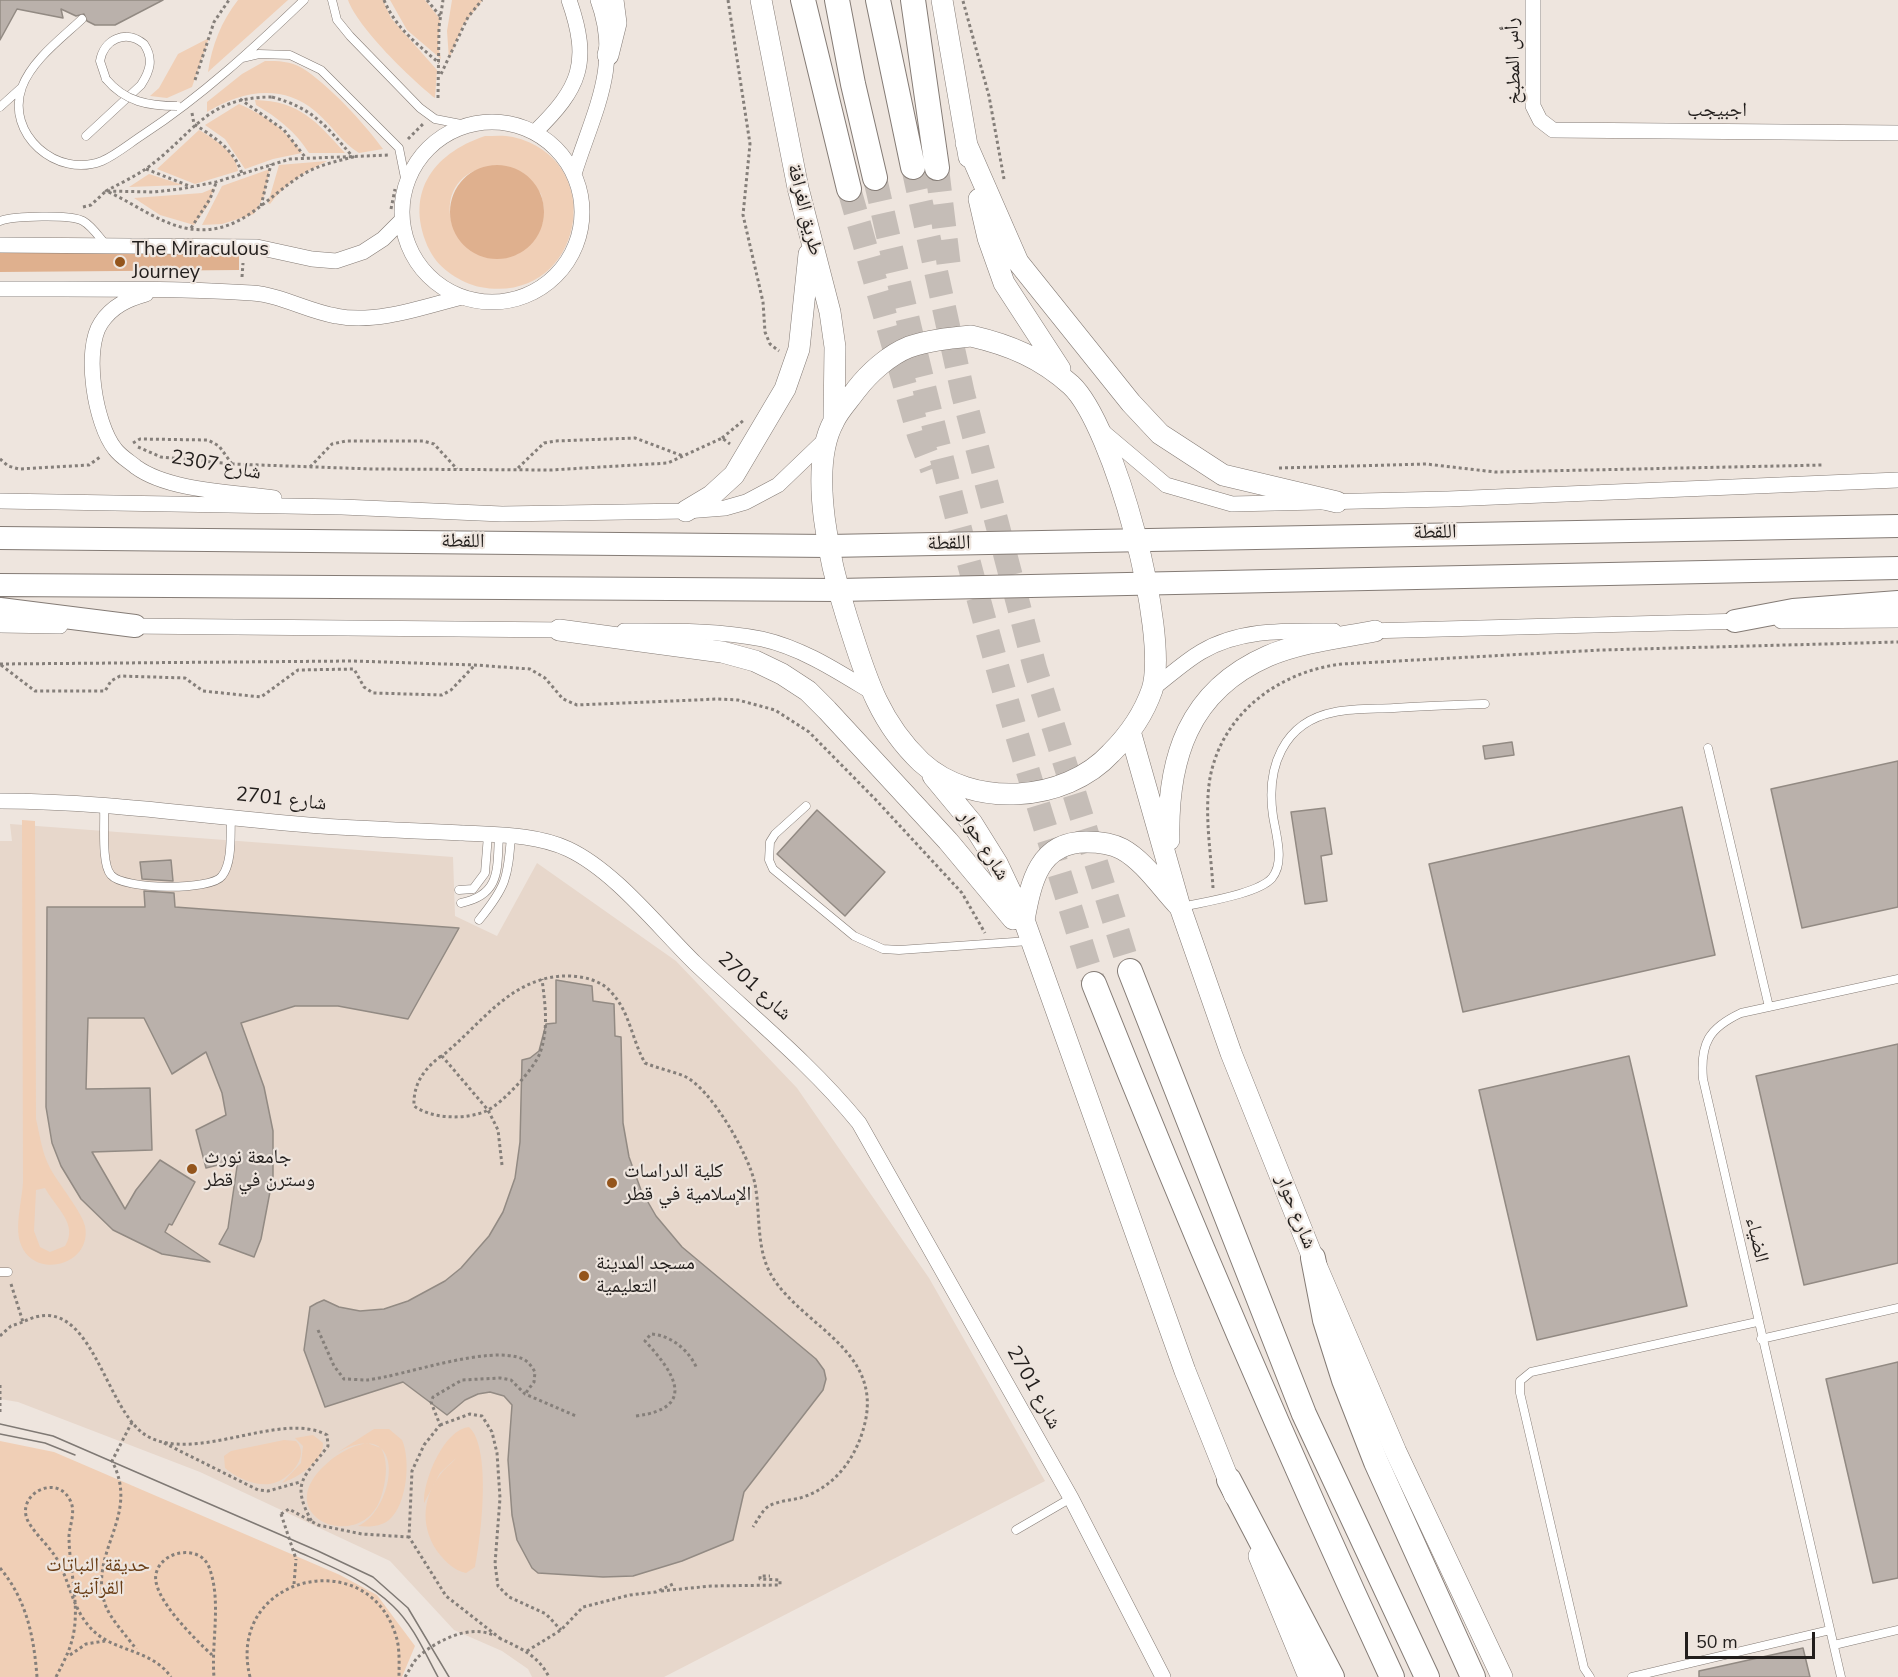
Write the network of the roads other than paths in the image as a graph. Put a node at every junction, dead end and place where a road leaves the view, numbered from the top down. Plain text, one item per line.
1 (304, 0) edge
2 (332, 0) edge
3 (569, 0) edge
4 (598, 0) edge
5 (613, 0) edge
6 (761, 0) edge
7 (803, 0) edge
8 (837, 0) edge
9 (878, 0) edge
10 (913, 0) edge
11 (942, 0) edge
12 (1533, 0) edge
13 (81, 19) dead end
14 (608, 55) junction
15 (240, 58) junction
16 (22, 87) junction
17 (0, 106) edge
18 (184, 107) junction
19 (1540, 120) joint
20 (466, 125) junction
21 (535, 132) junction
22 (1898, 133) edge
23 (86, 136) dead end
24 (966, 143) junction
25 (913, 167) tunnel mouth
26 (937, 168) tunnel mouth
27 (574, 174) junction
28 (875, 178) tunnel mouth
29 (400, 183) junction
30 (849, 189) tunnel mouth
31 (395, 217) junction
32 (0, 221) edge
33 (810, 235) junction
34 (0, 245) edge
35 (107, 246) junction
36 (0, 289) edge
37 (163, 290) junction
38 (462, 297) junction
39 (1073, 386) junction
40 (830, 430) junction
41 (1102, 431) junction
42 (1898, 480) edge
43 (0, 501) edge
44 (1337, 502) junction
45 (342, 507) junction
46 (686, 511) junction
47 (1898, 526) edge
48 (0, 538) edge
49 (1135, 540) junction
50 (828, 546) junction
51 (1898, 568) edge
52 (1147, 584) junction
53 (0, 585) edge
54 (838, 590) junction
55 (1898, 602) edge
56 (0, 609) edge
57 (1898, 620) edge
58 (1735, 621) junction
59 (0, 625) edge
60 (135, 626) junction
61 (559, 630) junction
62 (1375, 631) junction
63 (1152, 689) junction
64 (870, 691) junction
65 (1485, 704) dead end
66 (1131, 731) junction
67 (1708, 748) dead end
68 (924, 764) junction
69 (0, 801) edge
70 (806, 806) dead end
71 (104, 807) junction
72 (231, 816) junction
73 (499, 835) junction
74 (1170, 865) junction
75 (459, 890) dead end
76 (461, 903) dead end
77 (1180, 907) junction
78 (479, 920) dead end
79 (1024, 920) junction
80 (1031, 941) junction
81 (1131, 971) tunnel mouth
82 (1898, 979) edge
83 (1095, 984) tunnel mouth
84 (1769, 1007) junction
85 (1313, 1258) junction
86 (1898, 1308) edge
87 (1757, 1322) junction
88 (1761, 1339) junction
89 (1229, 1480) junction
90 (1071, 1498) junction
91 (1016, 1530) dead end
92 (1830, 1630) junction
93 (1898, 1630) edge
94 (1834, 1645) junction
95 (1163, 1677) edge
96 (1309, 1677) edge
97 (1332, 1677) edge
98 (1392, 1677) edge
99 (1427, 1677) edge
100 (1473, 1677) edge
101 (1502, 1677) edge
102 (1590, 1677) edge
103 (1632, 1677) edge
104 (1841, 1677) edge

1 - 15 lane
2 - 20 lane
3 - 21 street
4 - 14 street
5 - 14 main road
6 - 33 main road, طريق الغرافة
7 - 30 highway
8 - 28 highway
9 - 25 highway
10 - 26 highway
11 - 24 main road
12 - 19 street, رأس المطبخ
13 - 16 lane
14 - 27 street
15 - 18 lane
15 - 29 lane
16 - 17 lane
16 - 18 lane
18 - 23 lane, bridge
19 - 22 street, اجبيجب
20 - 21 street
20 - 29 street
21 - 27 street
24 - 39 main road
24 - 44 main road
27 - 38 street
29 - 31 street
31 - 35 street
31 - 38 street
32 - 35 lane
33 - 40 main road, طريق الغرافة
33 - 46 main road
34 - 35 street
36 - 37 street, شارع 2307
37 - 38 street, شارع 2307
37 - 45 street, شارع 2307
39 - 40 main road
39 - 41 main road
40 - 46 street, اللقطة
40 - 50 main road, طريق الغرافة
41 - 44 street, اللقطة
41 - 49 main road
42 - 44 street, اللقطة
43 - 45 street, اللقطة
45 - 46 street, اللقطة
47 - 49 main road, اللقطة
48 - 50 main road, اللقطة
49 - 50 main road, اللقطة
49 - 52 main road
50 - 54 main road, طريق الغرافة
51 - 52 main road
52 - 54 main road
52 - 63 main road
53 - 54 main road
54 - 64 main road, طريق الغرافة
55 - 58 main road
56 - 60 main road
57 - 58 street
58 - 62 street
59 - 60 street
60 - 61 street
61 - 64 street
61 - 80 main road
62 - 63 street
62 - 74 main road
63 - 66 main road
64 - 68 main road, طريق الغرافة
65 - 77 lane
66 - 68 main road
66 - 74 main road, شارع حوار
67 - 84 lane
68 - 79 main road, شارع حوار
69 - 71 street, شارع 2701
70 - 80 lane
71 - 72 street, شارع 2701
71 - 72 lane
72 - 73 street, شارع 2701
73 - 75 lane
73 - 76 lane
73 - 78 lane
73 - 90 street, شارع 2701
74 - 77 main road, شارع حوار
77 - 79 main road
77 - 85 main road, شارع حوار
79 - 80 main road, شارع حوار
80 - 89 main road, شارع حوار
81 - 99 highway
82 - 84 lane, الضياء
83 - 98 highway
84 - 87 lane, الضياء
85 - 100 highway
85 - 101 main road, شارع حوار
86 - 88 lane
87 - 88 lane, الضياء
87 - 102 lane
88 - 92 lane, الضياء
89 - 96 main road, شارع حوار
89 - 97 highway
90 - 91 lane
90 - 95 street, شارع 2701
92 - 94 lane, الضياء
92 - 103 lane
93 - 94 lane
94 - 104 lane, الضياء

